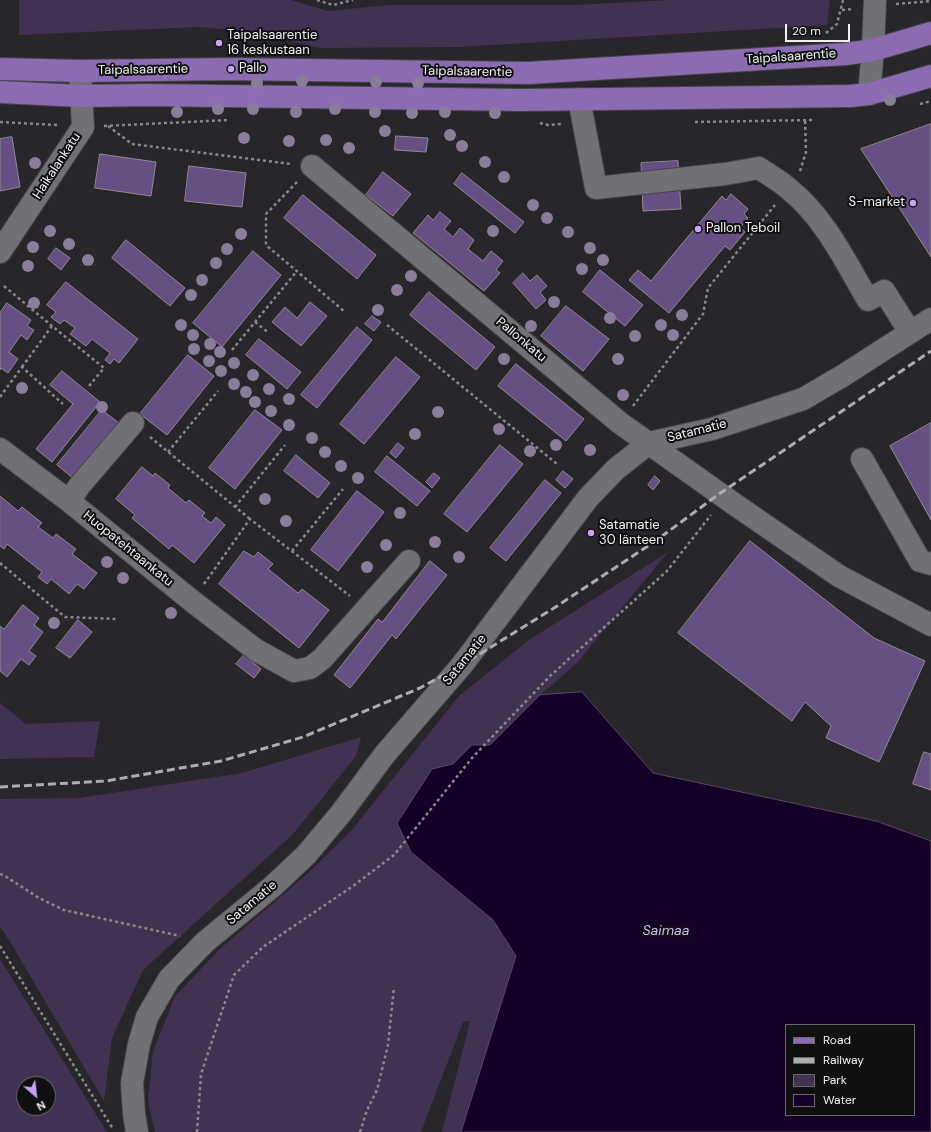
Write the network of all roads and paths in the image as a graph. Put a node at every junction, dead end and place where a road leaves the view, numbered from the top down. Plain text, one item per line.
1 (317, 0) edge
2 (354, 0) edge
3 (843, 0) edge
4 (875, 0) edge
5 (824, 34) dead end
6 (931, 34) edge
7 (873, 50) junction
8 (0, 69) edge
9 (80, 71) junction
10 (931, 76) edge
11 (0, 92) edge
12 (869, 94) junction
13 (81, 96) junction
14 (579, 99) junction
15 (805, 121) dead end
16 (108, 126) dead end
17 (312, 166) joint
18 (297, 182) dead end
19 (789, 188) junction
20 (0, 252) edge
21 (297, 272) junction
22 (4, 286) dead end
23 (345, 312) dead end
24 (931, 319) edge
25 (255, 322) junction
26 (387, 324) dead end
27 (52, 326) junction
28 (910, 332) junction
29 (268, 333) dead end
30 (232, 350) dead end
31 (22, 367) junction
32 (89, 386) dead end
33 (218, 391) dead end
34 (0, 397) edge
35 (63, 404) dead end
36 (620, 423) junction
37 (133, 424) joint
38 (649, 443) junction
39 (285, 444) dead end
40 (0, 450) edge
41 (168, 452) junction
42 (862, 459) dead end
43 (557, 464) dead end
44 (343, 489) dead end
45 (69, 501) junction
46 (732, 503) junction
47 (235, 507) junction
48 (250, 519) junction
49 (292, 551) junction
50 (409, 561) dead end
51 (0, 563) edge
52 (931, 564) edge
53 (352, 597) dead end
54 (192, 601) junction
55 (118, 619) dead end
56 (931, 625) edge
57 (0, 874) edge
58 (187, 937) dead end
59 (0, 946) edge
60 (394, 987) dead end
61 (115, 1132) edge
62 (137, 1132) edge
63 (197, 1132) edge
64 (360, 1132) edge

1 - 2 path
3 - 5 path
4 - 7 street
6 - 7 main road, Taipalsaarentie
7 - 9 main road, Taipalsaarentie
7 - 12 street
8 - 9 main road, Taipalsaarentie
9 - 13 street, Haikalankatu
10 - 12 main road, Taipalsaarentie
11 - 13 main road, Taipalsaarentie
12 - 14 main road, Taipalsaarentie
13 - 14 main road, Taipalsaarentie
13 - 20 street, Haikalankatu
14 - 19 street
15 - 19 path
16 - 17 path
17 - 36 street, Pallonkatu
18 - 21 path
19 - 28 street
19 - 36 path
21 - 23 path
21 - 25 path
22 - 27 path
24 - 28 street, Satamatie
25 - 29 path
25 - 30 path
26 - 43 path
27 - 31 path
27 - 32 path
28 - 38 street, Satamatie
31 - 34 path
31 - 35 path
33 - 41 path
36 - 38 street, Pallonkatu
37 - 41 path
37 - 45 street
38 - 46 street, Pallonkatu
38 - 62 street, Satamatie
39 - 47 path
40 - 45 street, Huopatehtaankatu
41 - 47 path
42 - 52 street
44 - 49 path
45 - 54 street, Huopatehtaankatu
46 - 56 street, Pallonkatu
46 - 63 path
47 - 48 path
48 - 49 path
48 - 54 path
49 - 53 path
50 - 54 street, Huopatehtaankatu
51 - 55 path
57 - 58 path
59 - 61 path
60 - 64 path

